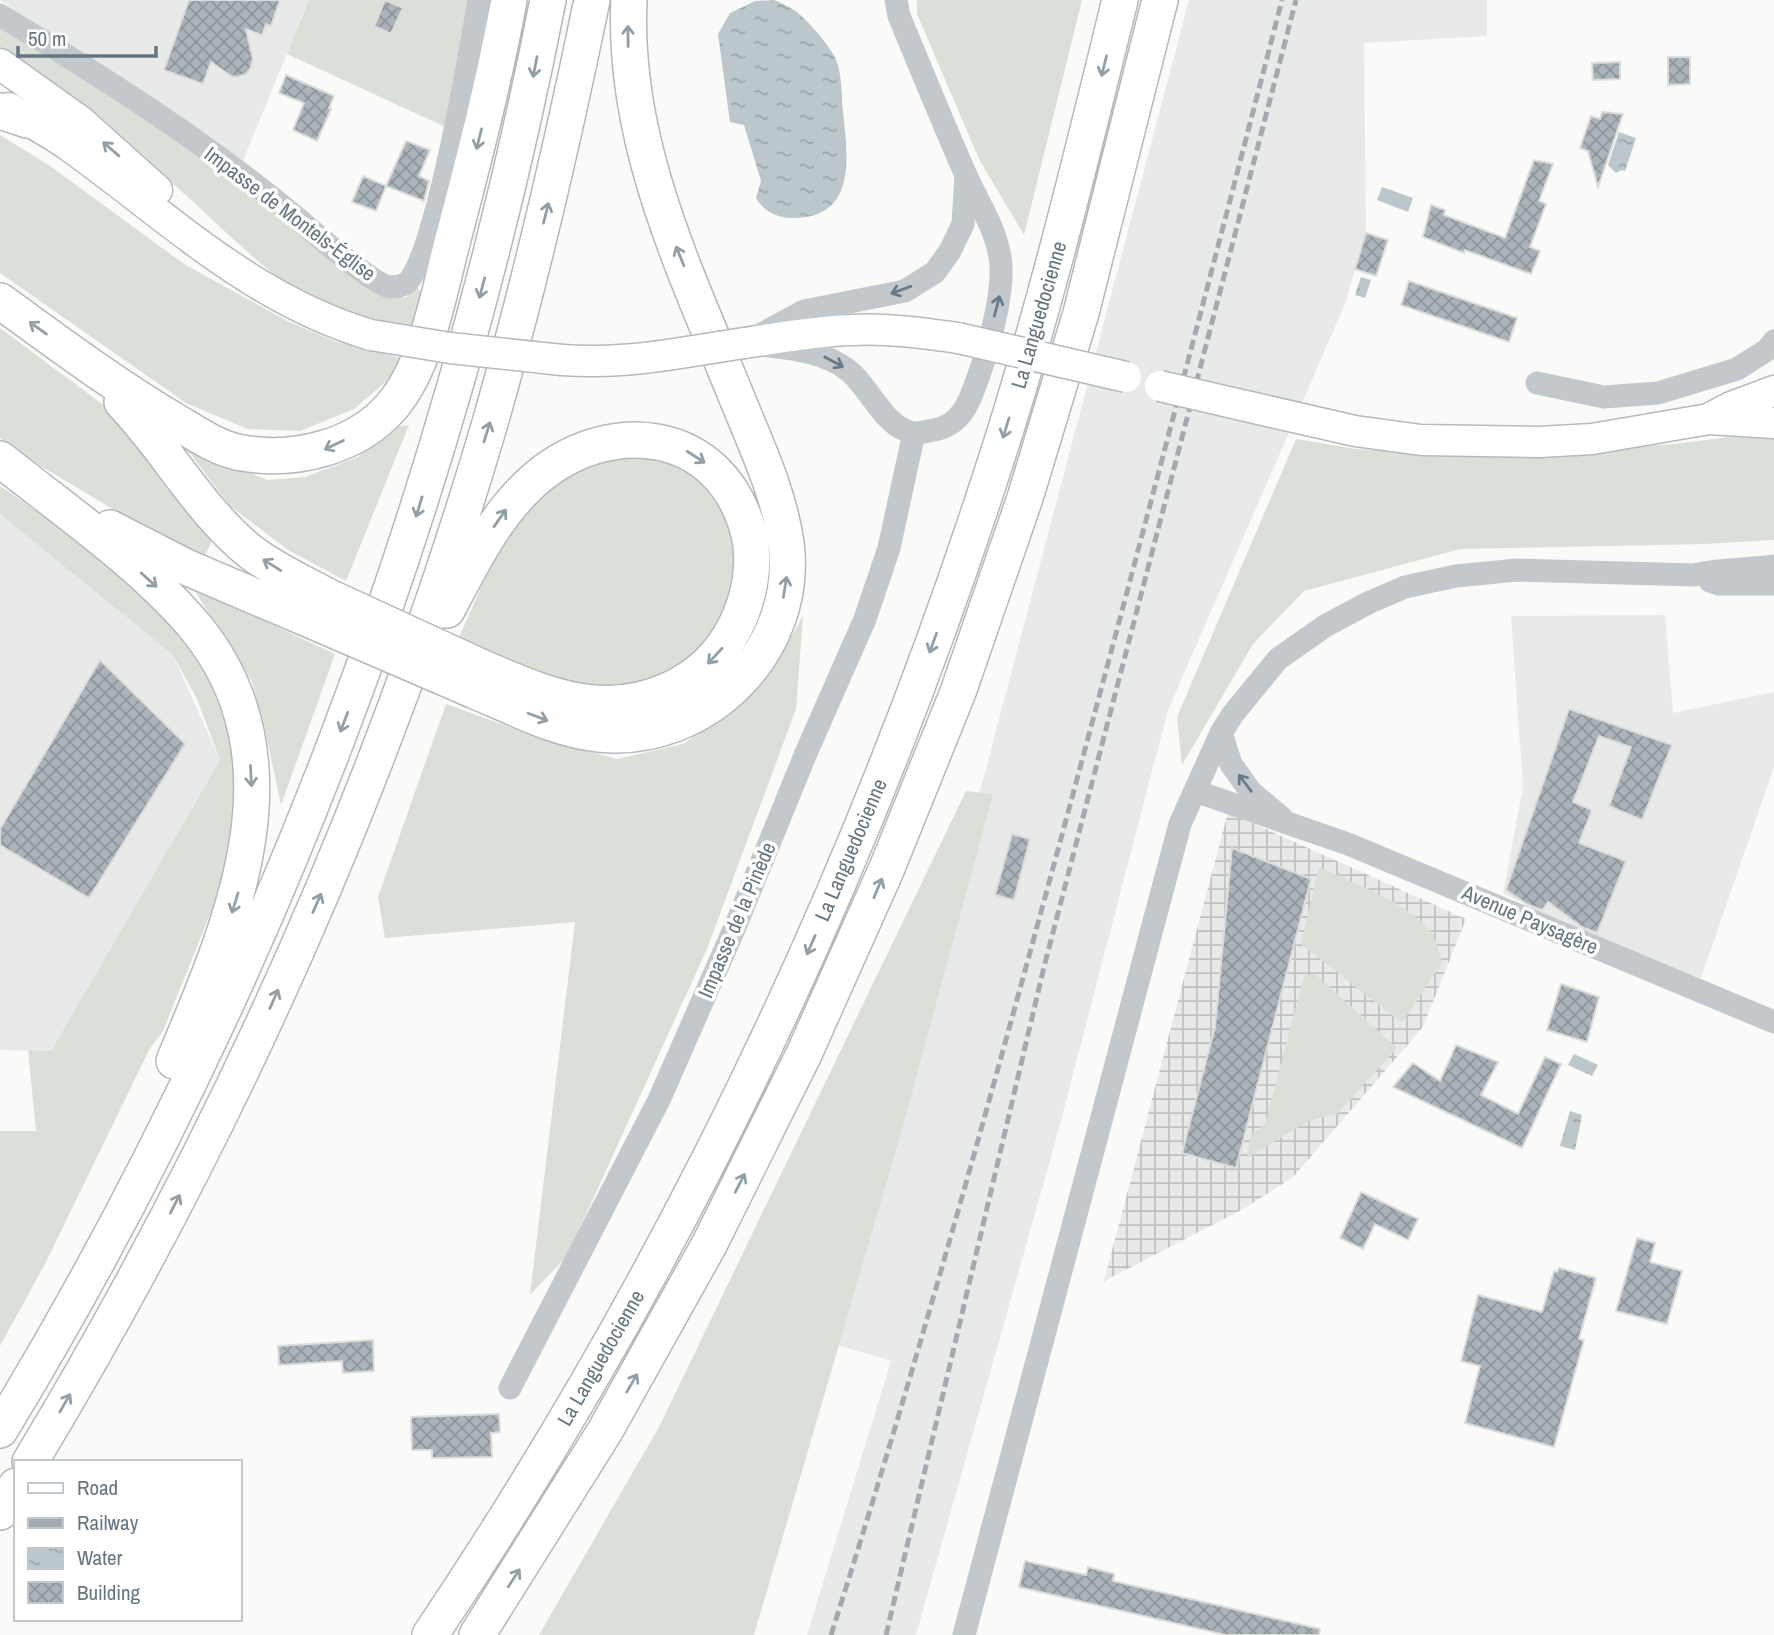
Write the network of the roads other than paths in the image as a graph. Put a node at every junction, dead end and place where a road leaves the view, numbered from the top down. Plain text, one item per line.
1 (479, 0) edge
2 (509, 0) edge
3 (548, 0) edge
4 (592, 0) edge
5 (629, 0) edge
6 (896, 0) edge
7 (1120, 0) edge
8 (1160, 0) edge
9 (0, 15) edge
10 (0, 64) edge
11 (9, 111) edge
12 (966, 176) junction
13 (272, 292) junction
14 (0, 301) edge
15 (1774, 341) edge
16 (744, 343) junction
17 (76, 354) junction
18 (1538, 383) dead end
19 (1774, 391) edge
20 (1709, 419) junction
21 (1774, 423) edge
22 (914, 433) junction
23 (0, 459) edge
24 (39, 491) junction
25 (1774, 566) edge
26 (1694, 575) junction
27 (1774, 583) edge
28 (327, 611) junction
29 (479, 680) junction
30 (395, 706) junction
31 (1221, 733) junction
32 (1195, 791) junction
33 (1286, 822) junction
34 (1774, 1022) edge
35 (83, 1284) junction
36 (510, 1388) dead end
37 (0, 1430) edge
38 (31, 1460) edge
39 (14, 1489) edge
40 (0, 1512) edge
41 (430, 1635) edge
42 (477, 1635) edge
43 (964, 1635) edge

1 - 9 street, Impasse de Montels-Église
2 -> 17 highway
3 -> 35 highway
30 -> 4 highway
29 -> 5 highway
6 - 12 street
7 -> 41 highway, La Languedocienne
42 -> 8 highway, La Languedocienne
13 -> 10 main road
11 - 13 main road
12 -> 16 street
22 -> 12 street
13 - 16 main road, bridge
17 -> 14 highway
15 - 18 street
16 - 20 main road, bridge
16 -> 22 street
28 -> 17 highway
19 - 20 main road
20 - 21 main road
22 - 36 street, Impasse de la Pinède
23 - 24 highway
24 - 28 highway
24 -> 35 highway
25 - 26 street
26 - 27 street
26 - 31 street
28 - 29 highway, bridge
30 -> 29 highway
38 -> 30 highway
31 - 32 street
33 -> 31 street, Avenue Paysagère
32 - 33 street, Avenue Paysagère
32 - 43 street
33 - 34 street, Avenue Paysagère
35 - 37 highway
39 - 40 highway

